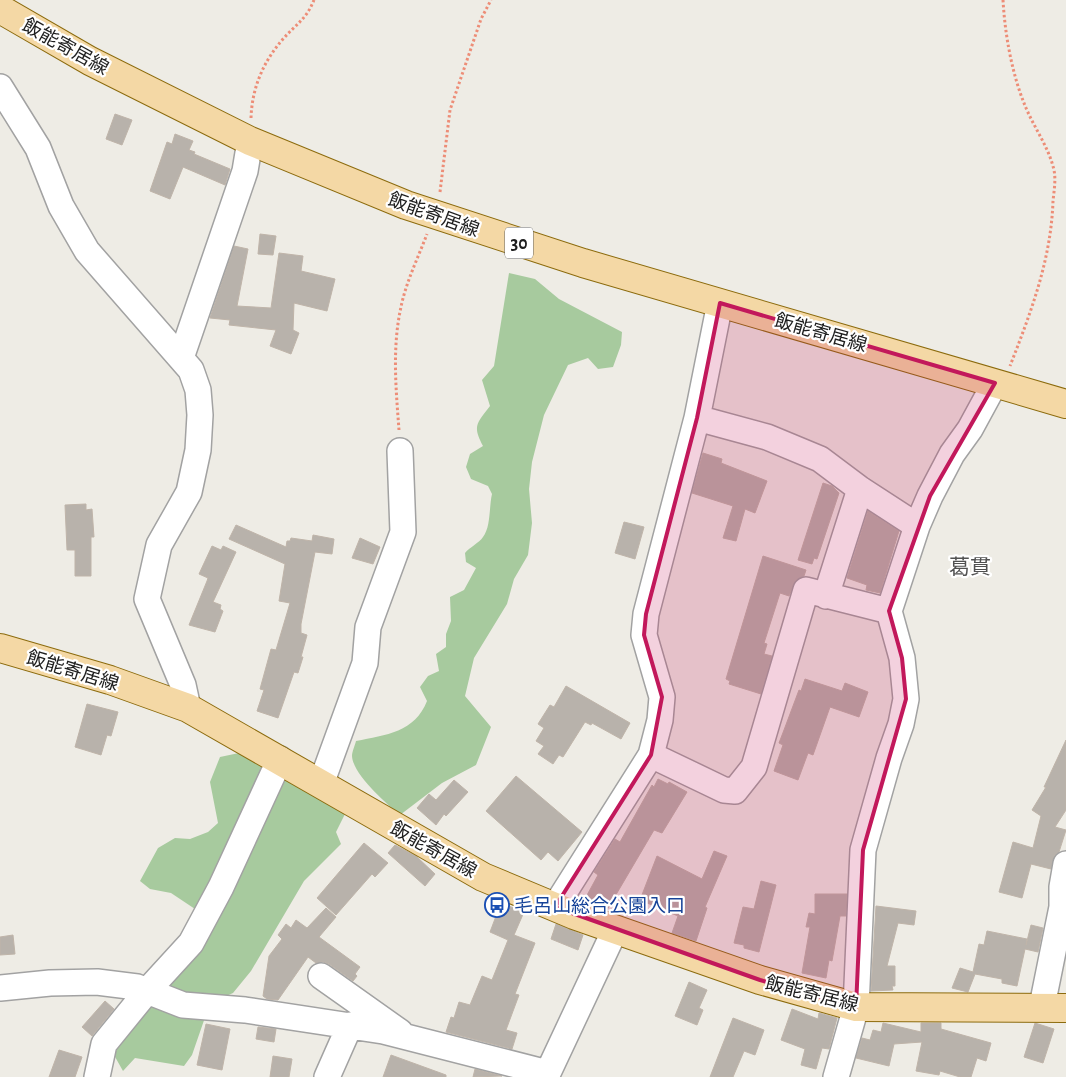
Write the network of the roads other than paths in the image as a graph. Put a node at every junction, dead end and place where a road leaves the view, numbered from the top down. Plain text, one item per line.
1 (0, 9) edge
2 (0, 87) edge
3 (250, 141) junction
4 (720, 303) junction
5 (181, 358) junction
6 (998, 384) junction
7 (1066, 404) edge
8 (697, 418) junction
9 (400, 451) road end
10 (860, 489) junction
11 (917, 526) junction
12 (826, 596) junction
13 (889, 611) junction
14 (0, 648) edge
15 (188, 708) junction
16 (651, 756) junction
17 (280, 759) junction
18 (321, 784) junction
19 (1066, 864) edge
20 (555, 907) junction
21 (614, 930) junction
22 (321, 976) dead end
23 (0, 988) edge
24 (148, 990) junction
25 (856, 1007) junction
26 (1054, 1007) edge
27 (350, 1025) junction
28 (406, 1037) junction
29 (547, 1075) edge
30 (97, 1077) edge
31 (327, 1077) edge
32 (836, 1077) edge

1 - 3 main road, 飯能寄居線 / 30
2 - 5 street
3 - 4 main road, 飯能寄居線 / 30
3 - 5 street
4 - 6 main road, 飯能寄居線 / 30
4 - 8 street
5 - 15 street
6 - 7 main road, 飯能寄居線 / 30
6 - 11 street
8 - 10 street
8 - 16 street
9 - 18 street
10 - 11 street
10 - 12 street
11 - 13 street
12 - 13 street
12 - 16 street
13 - 25 street
14 - 15 main road, 飯能寄居線
15 - 17 main road, 飯能寄居線
16 - 20 street
17 - 18 main road, 飯能寄居線
17 - 24 street
18 - 20 main road, 飯能寄居線
19 - 26 street
20 - 21 main road, 飯能寄居線
21 - 25 main road, 飯能寄居線
21 - 29 street
22 - 28 street
23 - 24 street
24 - 27 street
24 - 30 street
25 - 26 main road, 飯能寄居線
25 - 32 street
27 - 28 street
27 - 31 street
28 - 29 street

